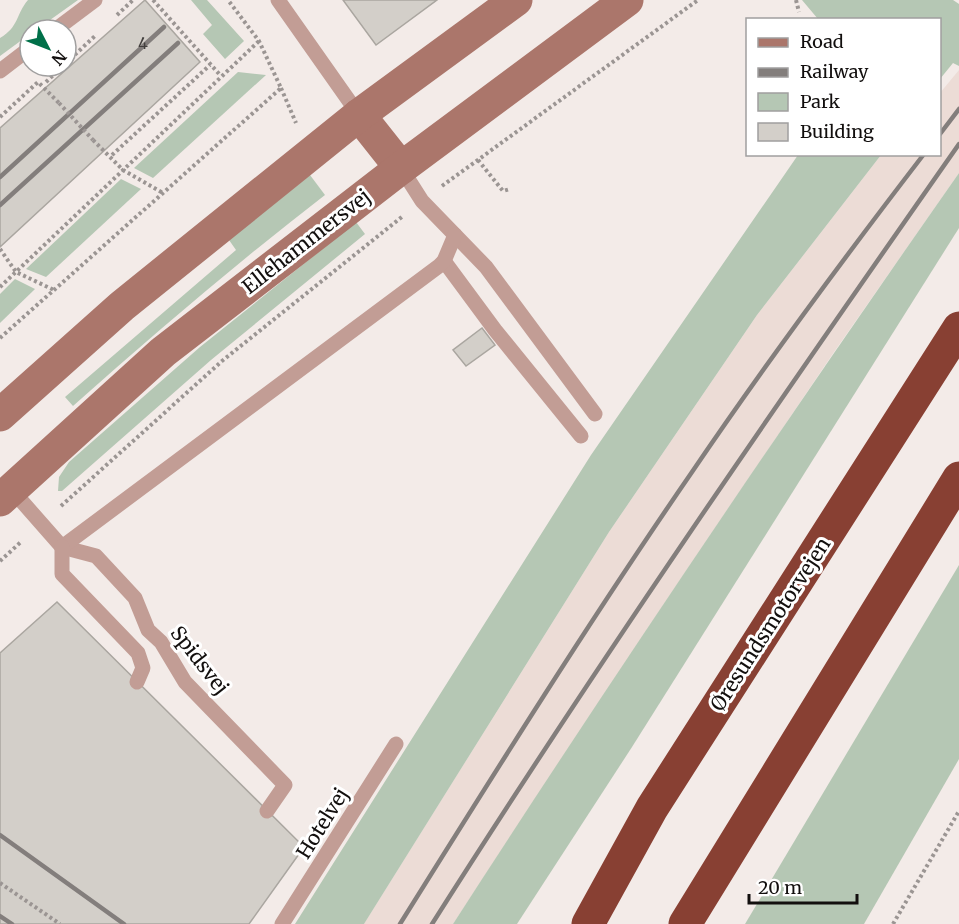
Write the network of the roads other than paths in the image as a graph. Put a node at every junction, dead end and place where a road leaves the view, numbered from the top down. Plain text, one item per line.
1 (95, 0) edge
2 (278, 0) edge
3 (516, 0) edge
4 (627, 0) edge
5 (71, 18) edge
6 (18, 57) edge
7 (0, 70) edge
8 (359, 115) junction
9 (401, 168) junction
10 (455, 235) junction
11 (444, 261) junction
12 (959, 328) edge
13 (595, 414) dead end
14 (0, 415) edge
15 (581, 436) dead end
16 (959, 478) edge
17 (4, 489) edge
18 (62, 547) junction
19 (136, 681) dead end
20 (396, 744) dead end
21 (652, 808) junction
22 (267, 811) dead end
23 (282, 924) edge
24 (571, 924) edge
25 (588, 924) edge
26 (685, 924) edge

1 - 5 lane
2 - 8 lane
3 - 8 street
4 - 9 street, Ellehammersvej
6 - 7 lane
8 - 9 street
8 - 14 street
9 - 10 lane
9 - 17 street, Ellehammersvej
10 - 11 lane
10 - 13 lane
11 - 15 lane
11 - 18 lane
12 - 21 highway, Øresundsmotorvejen
16 - 26 highway
17 - 18 lane
18 - 19 lane
18 - 22 lane, Spidsvej
20 - 23 lane, Hotelvej
21 - 24 highway
21 - 25 highway, Øresundsmotorvejen

